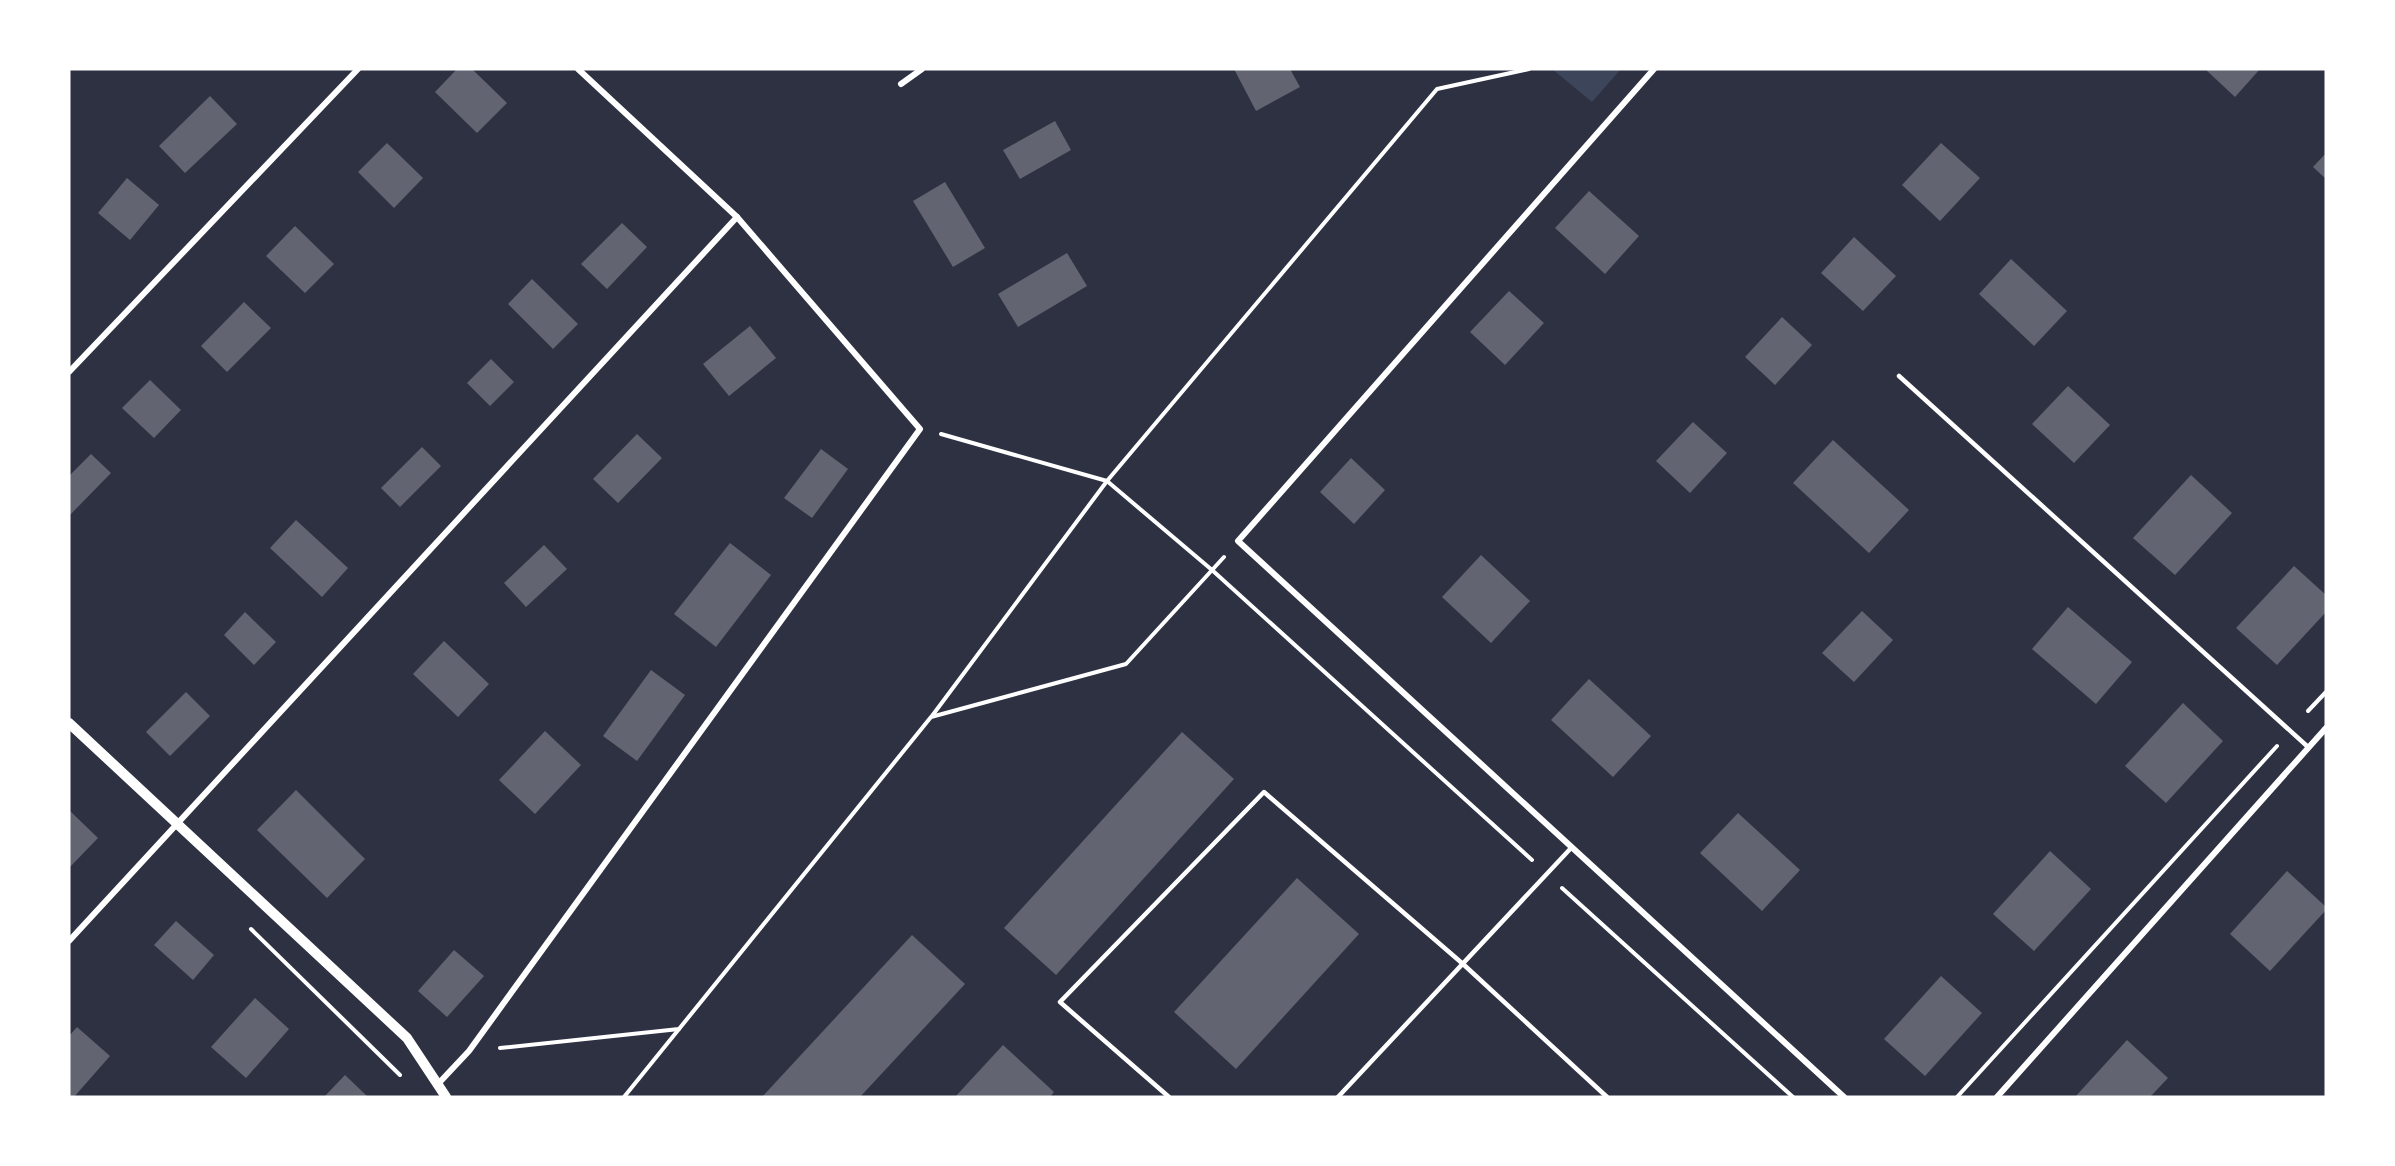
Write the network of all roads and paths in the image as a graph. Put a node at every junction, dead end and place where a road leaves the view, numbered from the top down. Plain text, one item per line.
1 (358, 69) edge
2 (578, 69) edge
3 (922, 69) edge
4 (1529, 69) edge
5 (1654, 69) edge
6 (901, 84) dead end
7 (737, 217) junction
8 (69, 372) edge
9 (1899, 376) dead end
10 (920, 429) junction
11 (1107, 482) junction
12 (1238, 540) junction
13 (1212, 570) junction
14 (2326, 692) edge
15 (931, 717) junction
16 (69, 723) edge
17 (2326, 728) edge
18 (2290, 731) junction
19 (2308, 747) junction
20 (179, 824) junction
21 (1572, 847) junction
22 (1547, 874) junction
23 (246, 924) dead end
24 (69, 941) edge
25 (1463, 964) junction
26 (679, 1029) junction
27 (470, 1051) junction
28 (409, 1084) dead end
29 (438, 1084) junction
30 (446, 1097) edge
31 (624, 1097) edge
32 (1169, 1097) edge
33 (1338, 1097) edge
34 (1607, 1097) edge
35 (1793, 1097) edge
36 (1844, 1097) edge
37 (1957, 1097) edge
38 (1997, 1097) edge

1 - 8 street
2 - 7 street
3 - 6 street
4 - 11 path
5 - 12 street
7 - 10 street
7 - 20 street
9 - 18 lane
10 - 11 path
10 - 27 street
11 - 13 path
11 - 15 path
12 - 13 path
12 - 21 street
13 - 15 path
13 - 22 path
14 - 18 path
15 - 26 path
16 - 20 street
17 - 19 street
18 - 19 lane
18 - 37 path
19 - 38 street
20 - 24 street
20 - 29 street
21 - 22 lane
21 - 36 street
22 - 25 lane
22 - 35 path
23 - 28 path
25 - 32 lane
25 - 33 lane
25 - 34 lane
26 - 27 path
26 - 31 path
27 - 29 street
29 - 30 street

